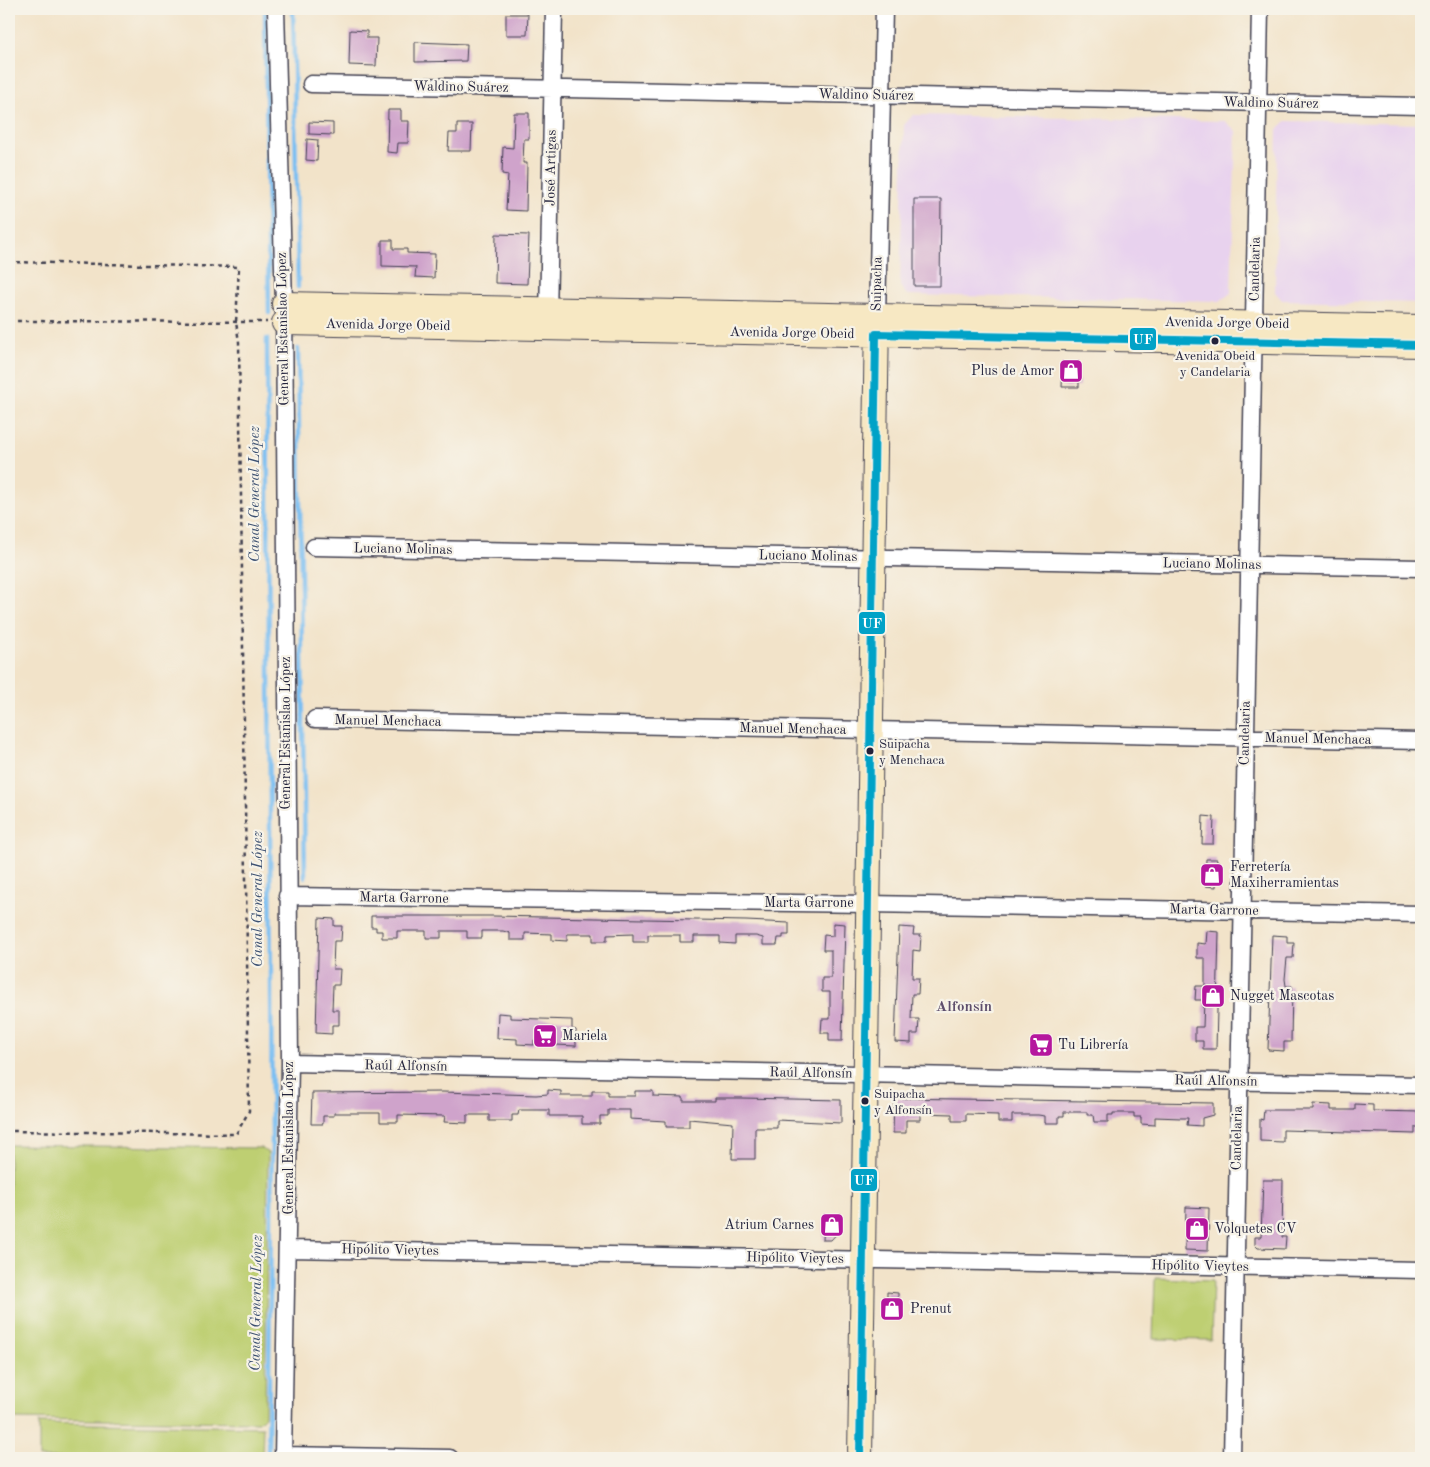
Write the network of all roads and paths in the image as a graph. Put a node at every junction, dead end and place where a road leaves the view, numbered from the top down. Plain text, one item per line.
1 (276, 9) edge
2 (554, 9) edge
3 (884, 9) edge
4 (1260, 9) edge
5 (312, 84) dead end
6 (553, 89) junction
7 (882, 96) junction
8 (1258, 103) junction
9 (1421, 106) edge
10 (9, 262) edge
11 (284, 313) junction
12 (548, 318) junction
13 (9, 321) edge
14 (236, 322) junction
15 (256, 322) dead end
16 (876, 325) junction
17 (1421, 327) edge
18 (1254, 332) junction
19 (1421, 345) edge
20 (314, 547) dead end
21 (873, 558) junction
22 (1249, 565) junction
23 (1421, 568) edge
24 (315, 719) dead end
25 (871, 730) junction
26 (1245, 738) junction
27 (1421, 741) edge
28 (287, 896) junction
29 (868, 904) junction
30 (1241, 911) junction
31 (1421, 914) edge
32 (290, 1064) junction
33 (866, 1075) junction
34 (1238, 1082) junction
35 (1421, 1085) edge
36 (9, 1131) edge
37 (289, 1249) junction
38 (863, 1259) junction
39 (1235, 1266) junction
40 (1421, 1270) edge
41 (283, 1457) edge
42 (450, 1458) edge
43 (860, 1458) edge
44 (1232, 1458) edge

1 - 11 street, General Estanislao López
2 - 6 street, José Artigas
3 - 7 street, Suipacha
4 - 8 street, Candelaria
5 - 6 street, Waldino Suárez
6 - 7 street, Waldino Suárez
6 - 12 street, José Artigas
7 - 8 street, Waldino Suárez
7 - 16 street, Suipacha
8 - 9 street, Waldino Suárez
8 - 18 street, Candelaria
10 - 14 path
11 - 12 main road, Avenida Jorge Obeid
11 - 28 street, General Estanislao López
12 - 16 main road, Avenida Jorge Obeid
13 - 14 path
14 - 15 path
14 - 36 path
16 - 18 main road, Avenida Jorge Obeid
16 - 21 main road, Suipacha
17 - 18 main road, Avenida Jorge Obeid
18 - 19 main road, Avenida Jorge Obeid
18 - 22 street, Candelaria
20 - 21 street, Luciano Molinas
21 - 22 street, Luciano Molinas
21 - 25 main road, Suipacha
22 - 23 street, Luciano Molinas
22 - 26 street, Candelaria
24 - 25 street, Manuel Menchaca
25 - 26 street, Manuel Menchaca
25 - 29 main road, Suipacha
26 - 27 street, Manuel Menchaca
26 - 30 street, Candelaria
28 - 29 street, Marta Garrone
28 - 32 street, General Estanislao López
29 - 30 street, Marta Garrone
29 - 33 main road, Suipacha
30 - 31 street, Marta Garrone
30 - 34 street, Candelaria
32 - 33 street, Raúl Alfonsín
32 - 37 street, General Estanislao López
33 - 34 street, Raúl Alfonsín
33 - 38 main road, Suipacha
34 - 35 street, Raúl Alfonsín
34 - 39 street, Candelaria
37 - 38 street, Hipólito Vieytes
37 - 41 street, General Estanislao López
38 - 39 street, Hipólito Vieytes
38 - 43 main road, Suipacha
39 - 40 street, Hipólito Vieytes
39 - 44 street, Candelaria
41 - 42 street

